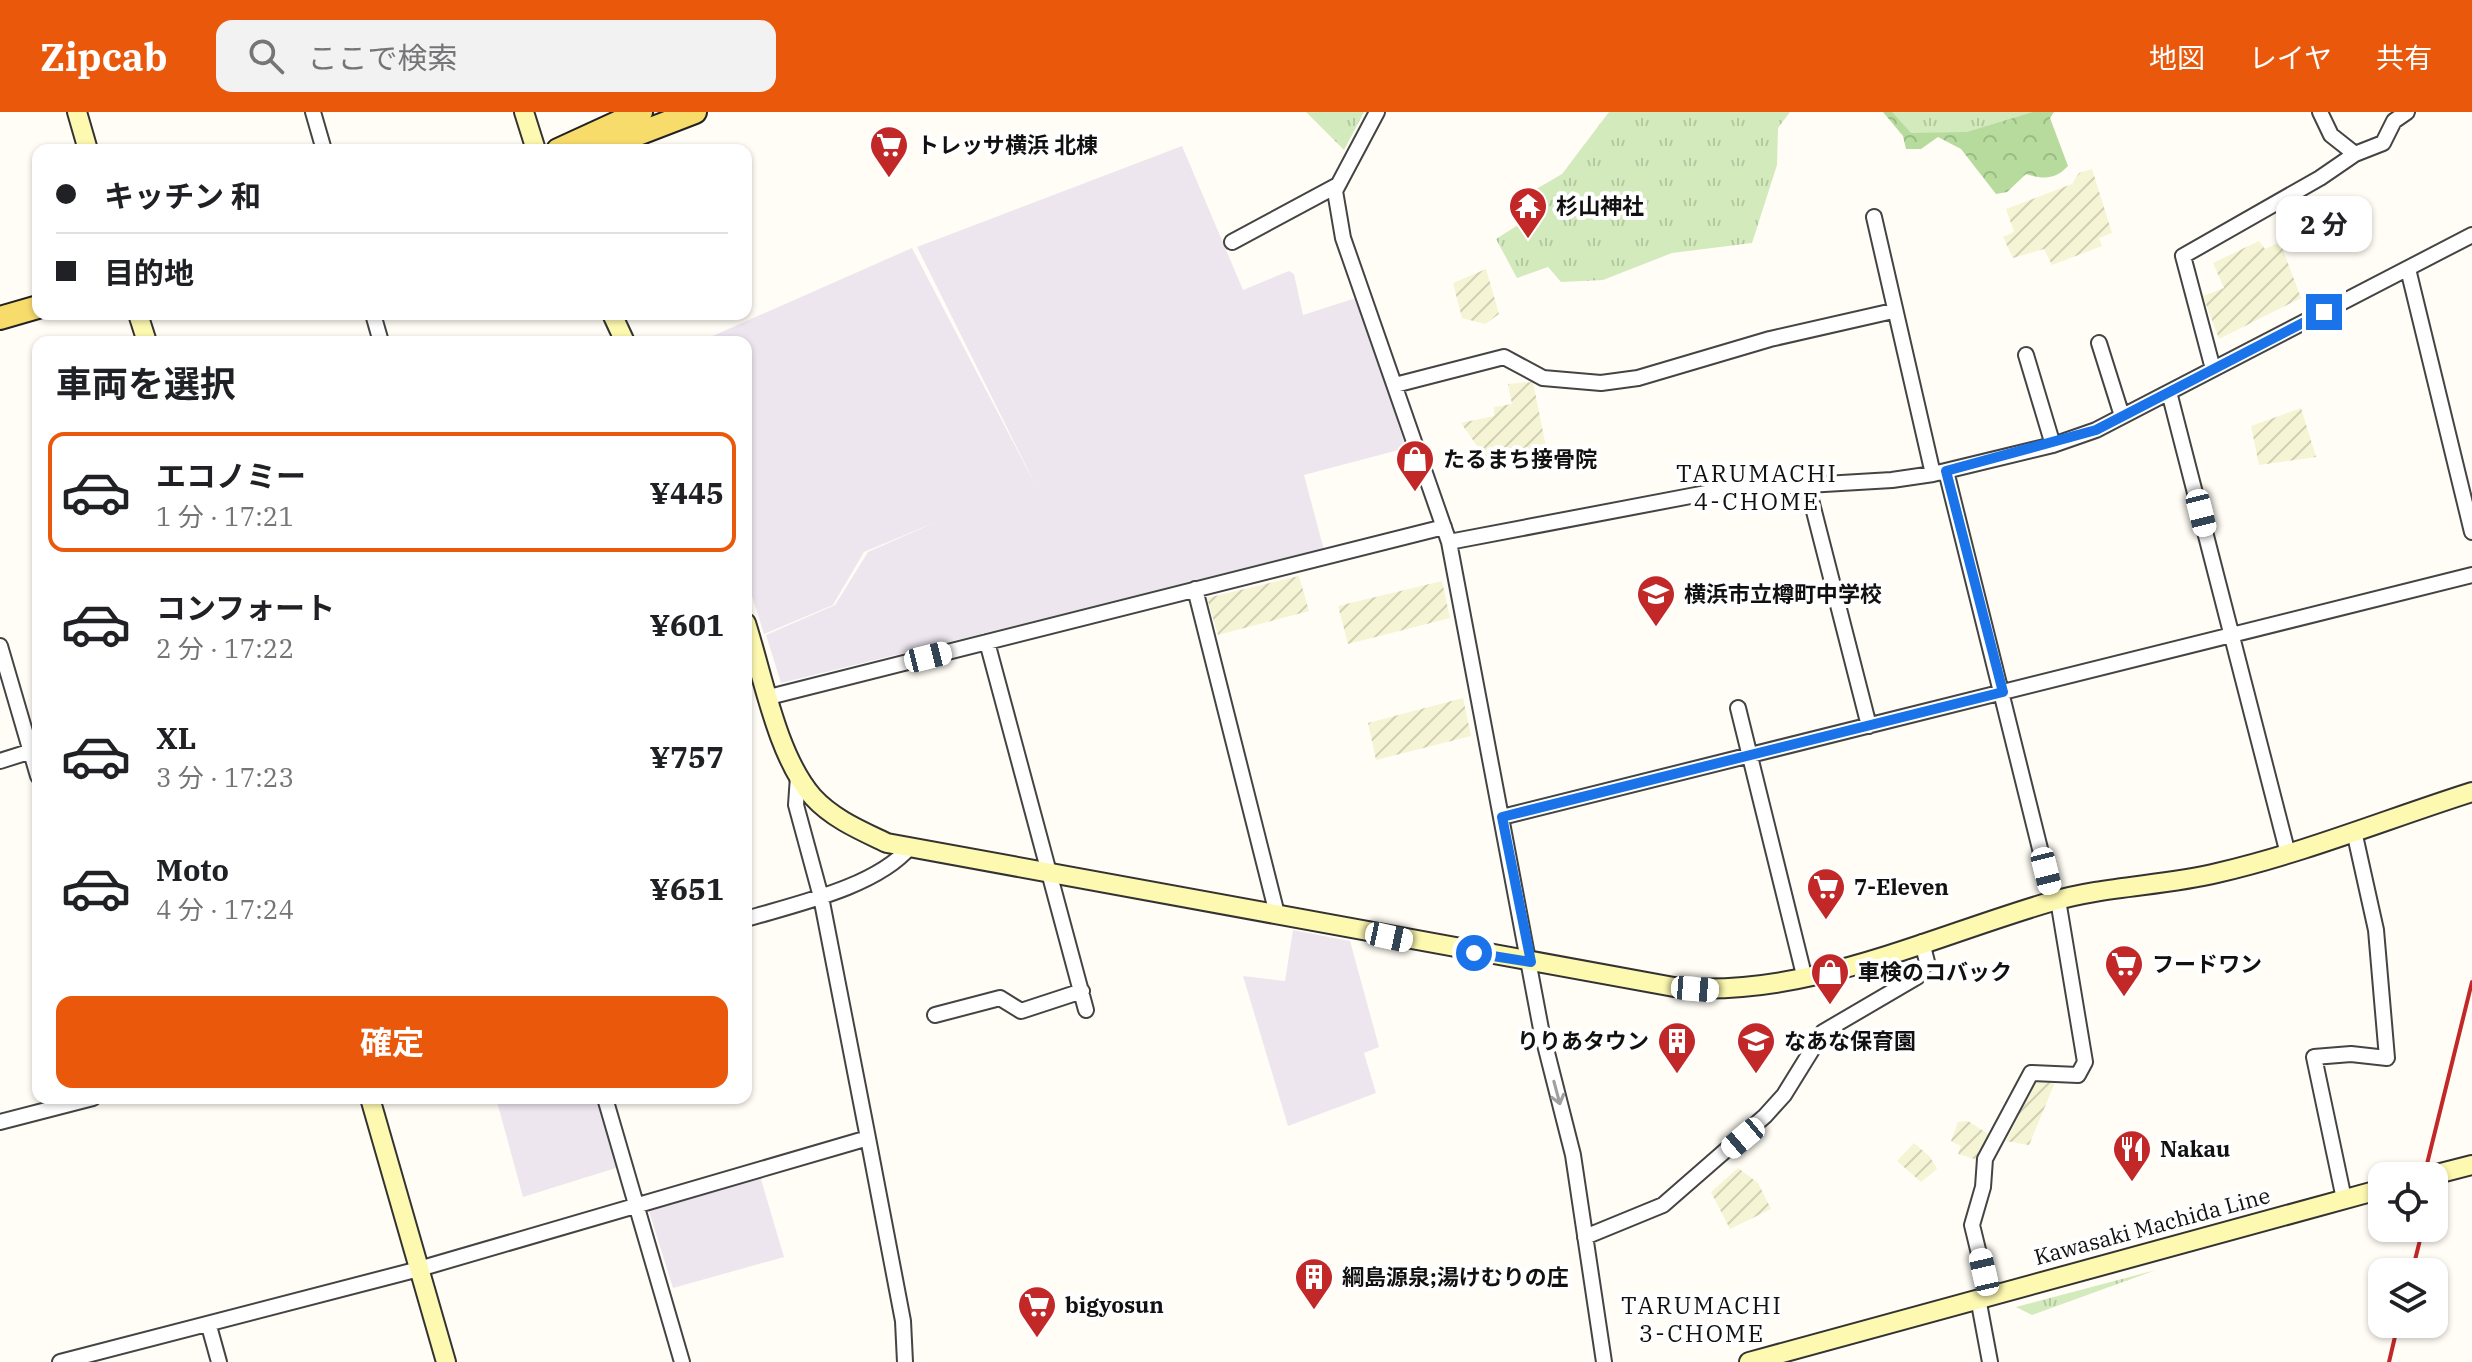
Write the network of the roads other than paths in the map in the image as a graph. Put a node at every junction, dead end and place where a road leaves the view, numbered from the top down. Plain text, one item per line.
1 (77, 112) edge
2 (313, 112) edge
3 (524, 112) edge
4 (641, 112) edge
5 (695, 112) edge
6 (1377, 112) edge
7 (2320, 112) edge
8 (2407, 112) edge
9 (86, 144) edge
10 (322, 144) edge
11 (534, 144) edge
12 (571, 144) edge
13 (601, 144) edge
14 (2355, 154) junction
15 (1338, 185) junction
16 (1874, 217) dead end
17 (2472, 235) edge
18 (1232, 242) dead end
19 (2408, 269) junction
20 (32, 309) edge
21 (1893, 311) junction
22 (0, 318) edge
23 (2099, 343) dead end
24 (2026, 355) dead end
25 (2213, 369) junction
26 (1395, 385) junction
27 (2169, 392) junction
28 (2122, 416) junction
29 (2053, 445) junction
30 (1940, 472) junction
31 (1807, 484) junction
32 (1444, 527) junction
33 (2472, 532) edge
34 (1449, 542) junction
35 (2472, 575) edge
36 (1195, 589) junction
37 (2232, 635) junction
38 (752, 642) edge
39 (987, 642) junction
40 (0, 646) edge
41 (2003, 692) junction
42 (769, 697) junction
43 (1738, 708) dead end
44 (1869, 726) junction
45 (32, 744) edge
46 (32, 751) edge
47 (1750, 755) junction
48 (0, 761) edge
49 (798, 776) junction
50 (2472, 792) edge
51 (1502, 817) junction
52 (2354, 831) junction
53 (910, 847) junction
54 (2288, 854) junction
55 (1048, 871) junction
56 (821, 897) junction
57 (2056, 900) junction
58 (1277, 914) junction
59 (752, 917) edge
60 (1922, 942) junction
61 (1531, 962) junction
62 (1805, 979) junction
63 (1082, 991) junction
64 (1086, 1010) dead end
65 (935, 1015) dead end
66 (70, 1104) edge
67 (372, 1104) edge
68 (607, 1104) edge
69 (0, 1122) edge
70 (868, 1138) junction
71 (2472, 1165) edge
72 (2448, 1171) edge
73 (2368, 1193) edge
74 (2344, 1199) junction
75 (637, 1207) junction
76 (1585, 1237) junction
77 (419, 1269) junction
78 (1984, 1297) junction
79 (209, 1326) junction
80 (60, 1362) edge
81 (219, 1362) edge
82 (446, 1362) edge
83 (682, 1362) edge
84 (905, 1362) edge
85 (1604, 1362) edge
86 (1749, 1362) edge
87 (1990, 1362) edge

1 - 9 street
2 - 10 street
3 - 11 street
4 - 12 main road
5 - 13 main road
6 - 15 street
7 - 14 street
8 - 14 street
14 - 25 street
15 - 18 street
15 - 26 street
16 - 21 street
17 - 19 street
19 - 25 street
19 - 33 street
20 - 22 main road
21 - 26 street
21 - 30 street
23 - 28 street
24 - 29 street
25 - 27 street
26 - 32 street
27 - 28 street
27 - 37 street
28 - 29 street
29 - 30 street
30 - 31 street
30 - 41 street
31 - 34 street
31 - 44 street
32 - 34 street
32 - 36 street
34 - 51 street
35 - 37 street
36 - 39 street
36 - 58 street
37 - 41 street
37 - 54 street
38 - 42 street
39 - 42 street
39 - 55 street
40 - 45 street
41 - 44 street
41 - 57 street
42 - 49 street
43 - 47 street
44 - 47 street
46 - 48 street
47 - 51 street
47 - 62 street
49 - 53 street
49 - 56 street
50 - 52 street
51 - 61 street
52 - 54 street
52 - 74 street
53 - 55 street
53 - 56 street
54 - 57 street
55 - 58 street
55 - 63 street
56 - 59 street
56 - 70 street
57 - 60 street
57 - 78 street
58 - 61 street
60 - 62 street
60 - 76 street
61 - 62 street
61 -> 76 street
63 - 64 street
63 - 65 street
66 - 69 street
67 - 77 street
68 - 75 street
70 - 75 street
70 - 84 street
71 - 72 street
73 - 74 street, Kawasaki Machida Line
74 - 78 street, Kawasaki Machida Line
75 - 77 street
75 - 83 street
76 - 85 street
77 - 79 street
77 - 82 street
78 - 86 street, Kawasaki Machida Line
78 - 87 street
79 - 80 street
79 - 81 street

